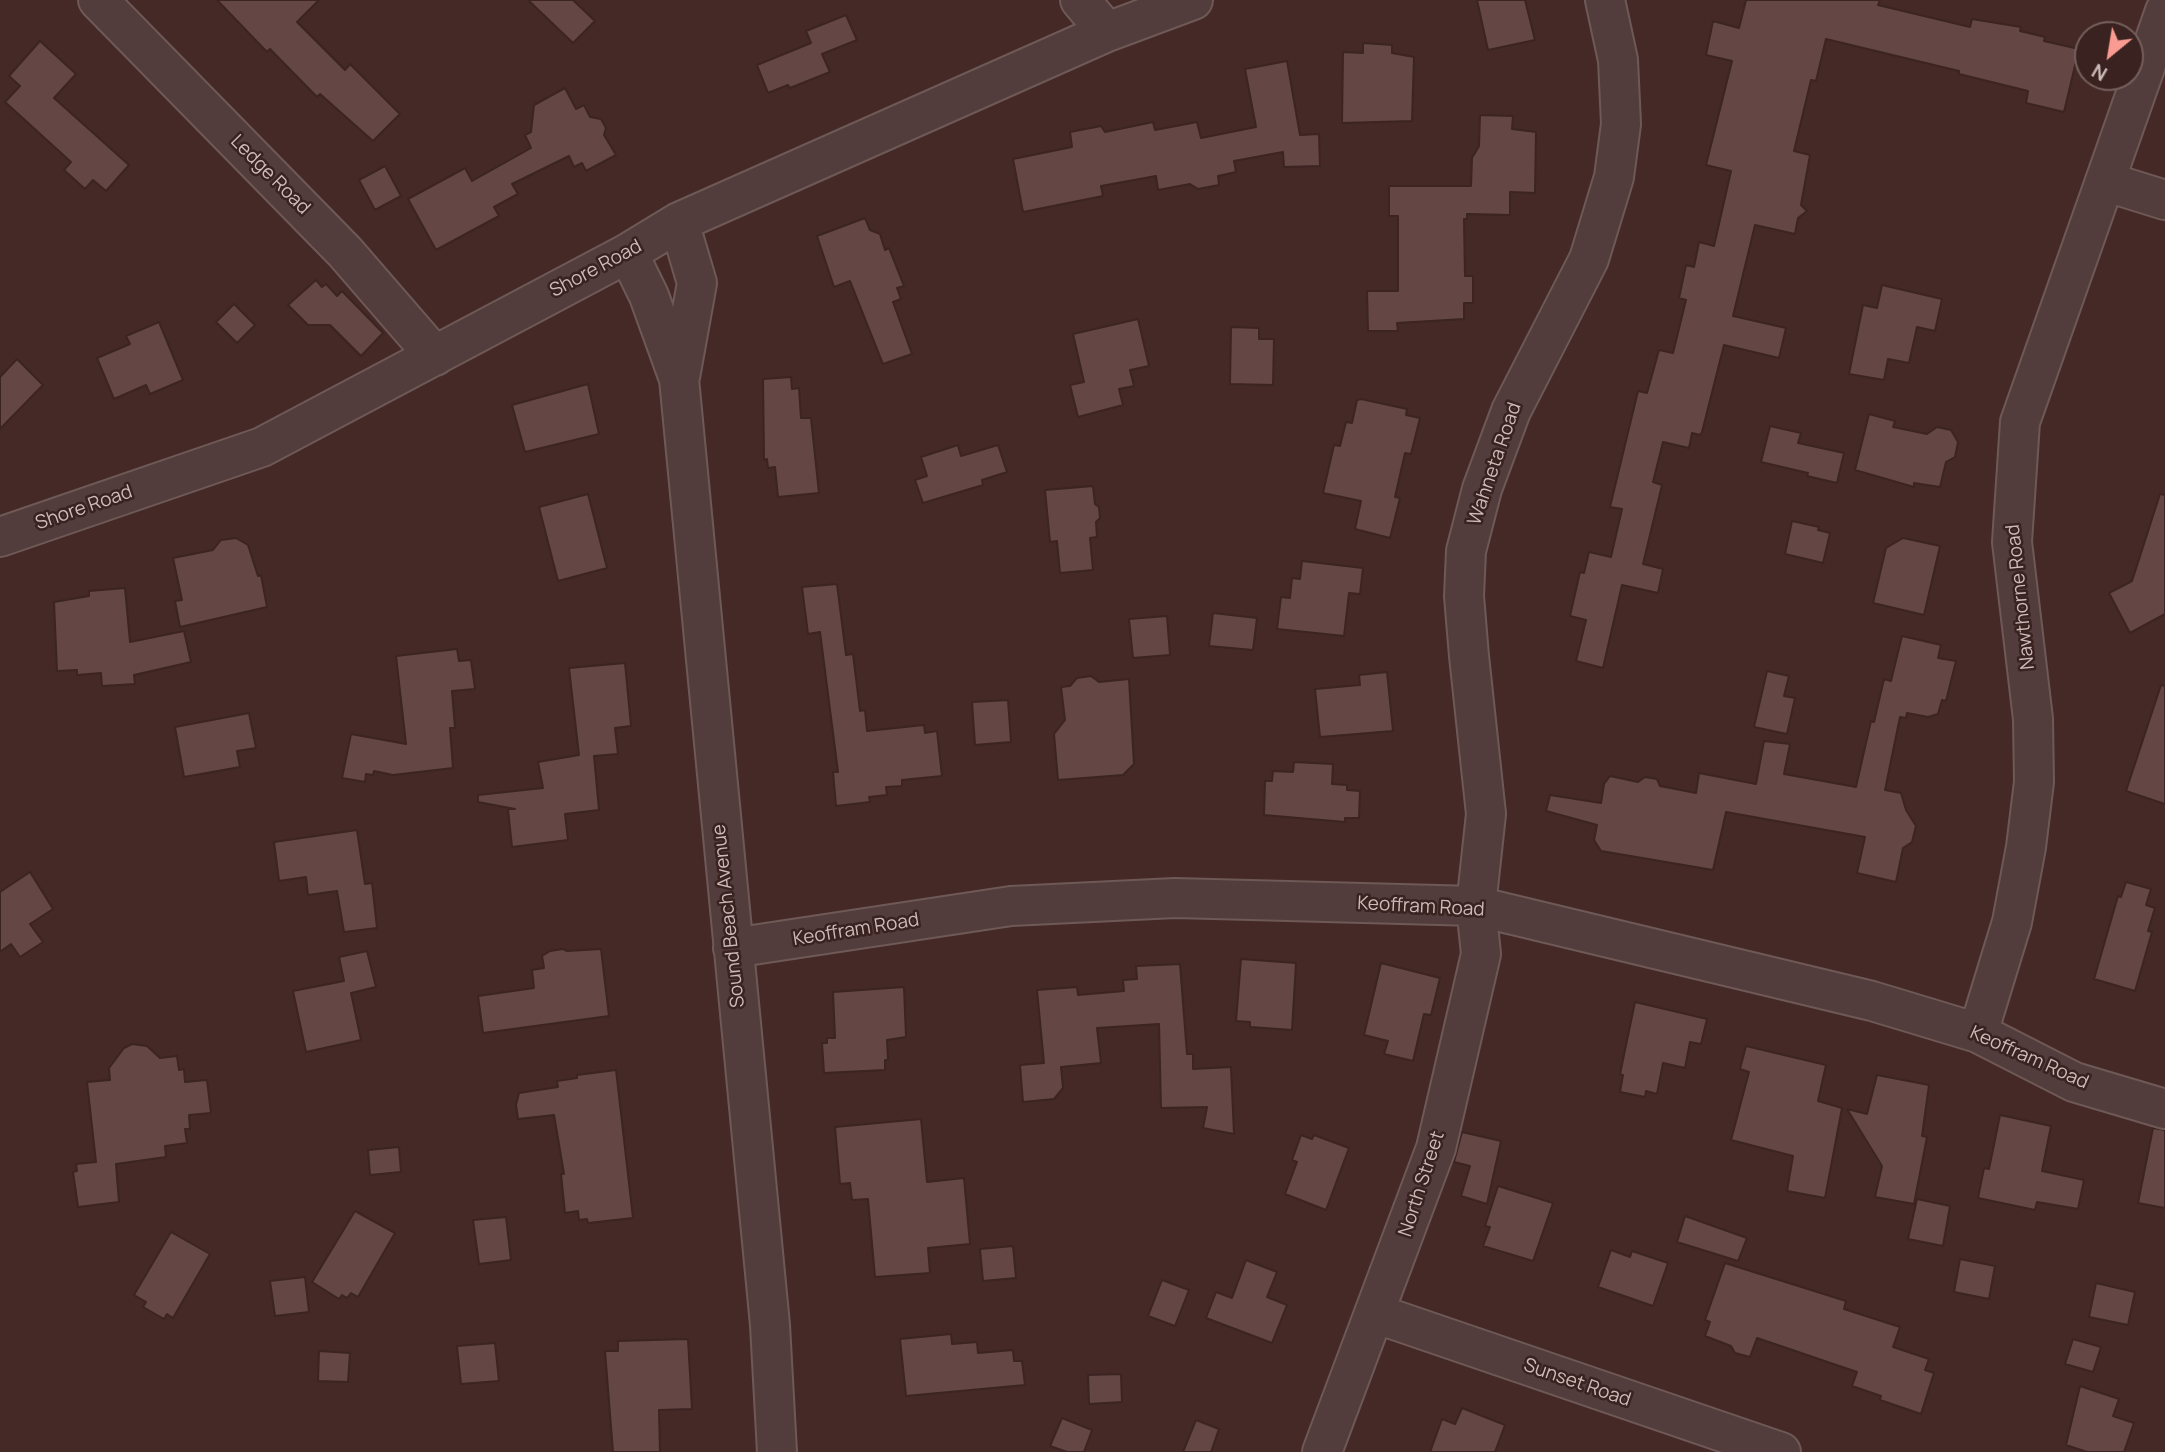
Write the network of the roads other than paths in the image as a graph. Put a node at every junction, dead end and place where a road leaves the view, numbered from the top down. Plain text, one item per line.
1 (98, 0) edge
2 (1080, 0) edge
3 (1193, 0) edge
4 (1605, 0) edge
5 (2165, 11) edge
6 (1107, 32) junction
7 (2107, 182) junction
8 (2165, 200) edge
9 (679, 222) junction
10 (628, 253) junction
11 (435, 356) junction
12 (679, 379) junction
13 (0, 537) edge
14 (1476, 906) junction
15 (733, 948) junction
16 (1978, 1033) junction
17 (2165, 1109) edge
18 (1374, 1313) junction
19 (777, 1452) edge
20 (1322, 1452) edge
21 (1781, 1452) edge

1 - 11 street, Ledge Road
2 - 6 street
3 - 6 street, Shore Road
4 - 14 street, Wahneta Road
5 - 7 street, Nawthorne Road
6 - 9 street, Shore Road
7 - 8 street
7 - 16 street, Nawthorne Road
9 - 10 street, Shore Road
9 - 12 street, Sound Beach Avenue
10 - 11 street, Shore Road
10 - 12 street, Sound Beach Avenue
11 - 13 street, Shore Road
12 - 15 street, Sound Beach Avenue
14 - 15 street, Keoffram Road
14 - 16 street, Keoffram Road
14 - 18 street, North Street
15 - 19 street, Sound Beach Avenue
16 - 17 street, Keoffram Road
18 - 20 street, North Street
18 - 21 street, Sunset Road

